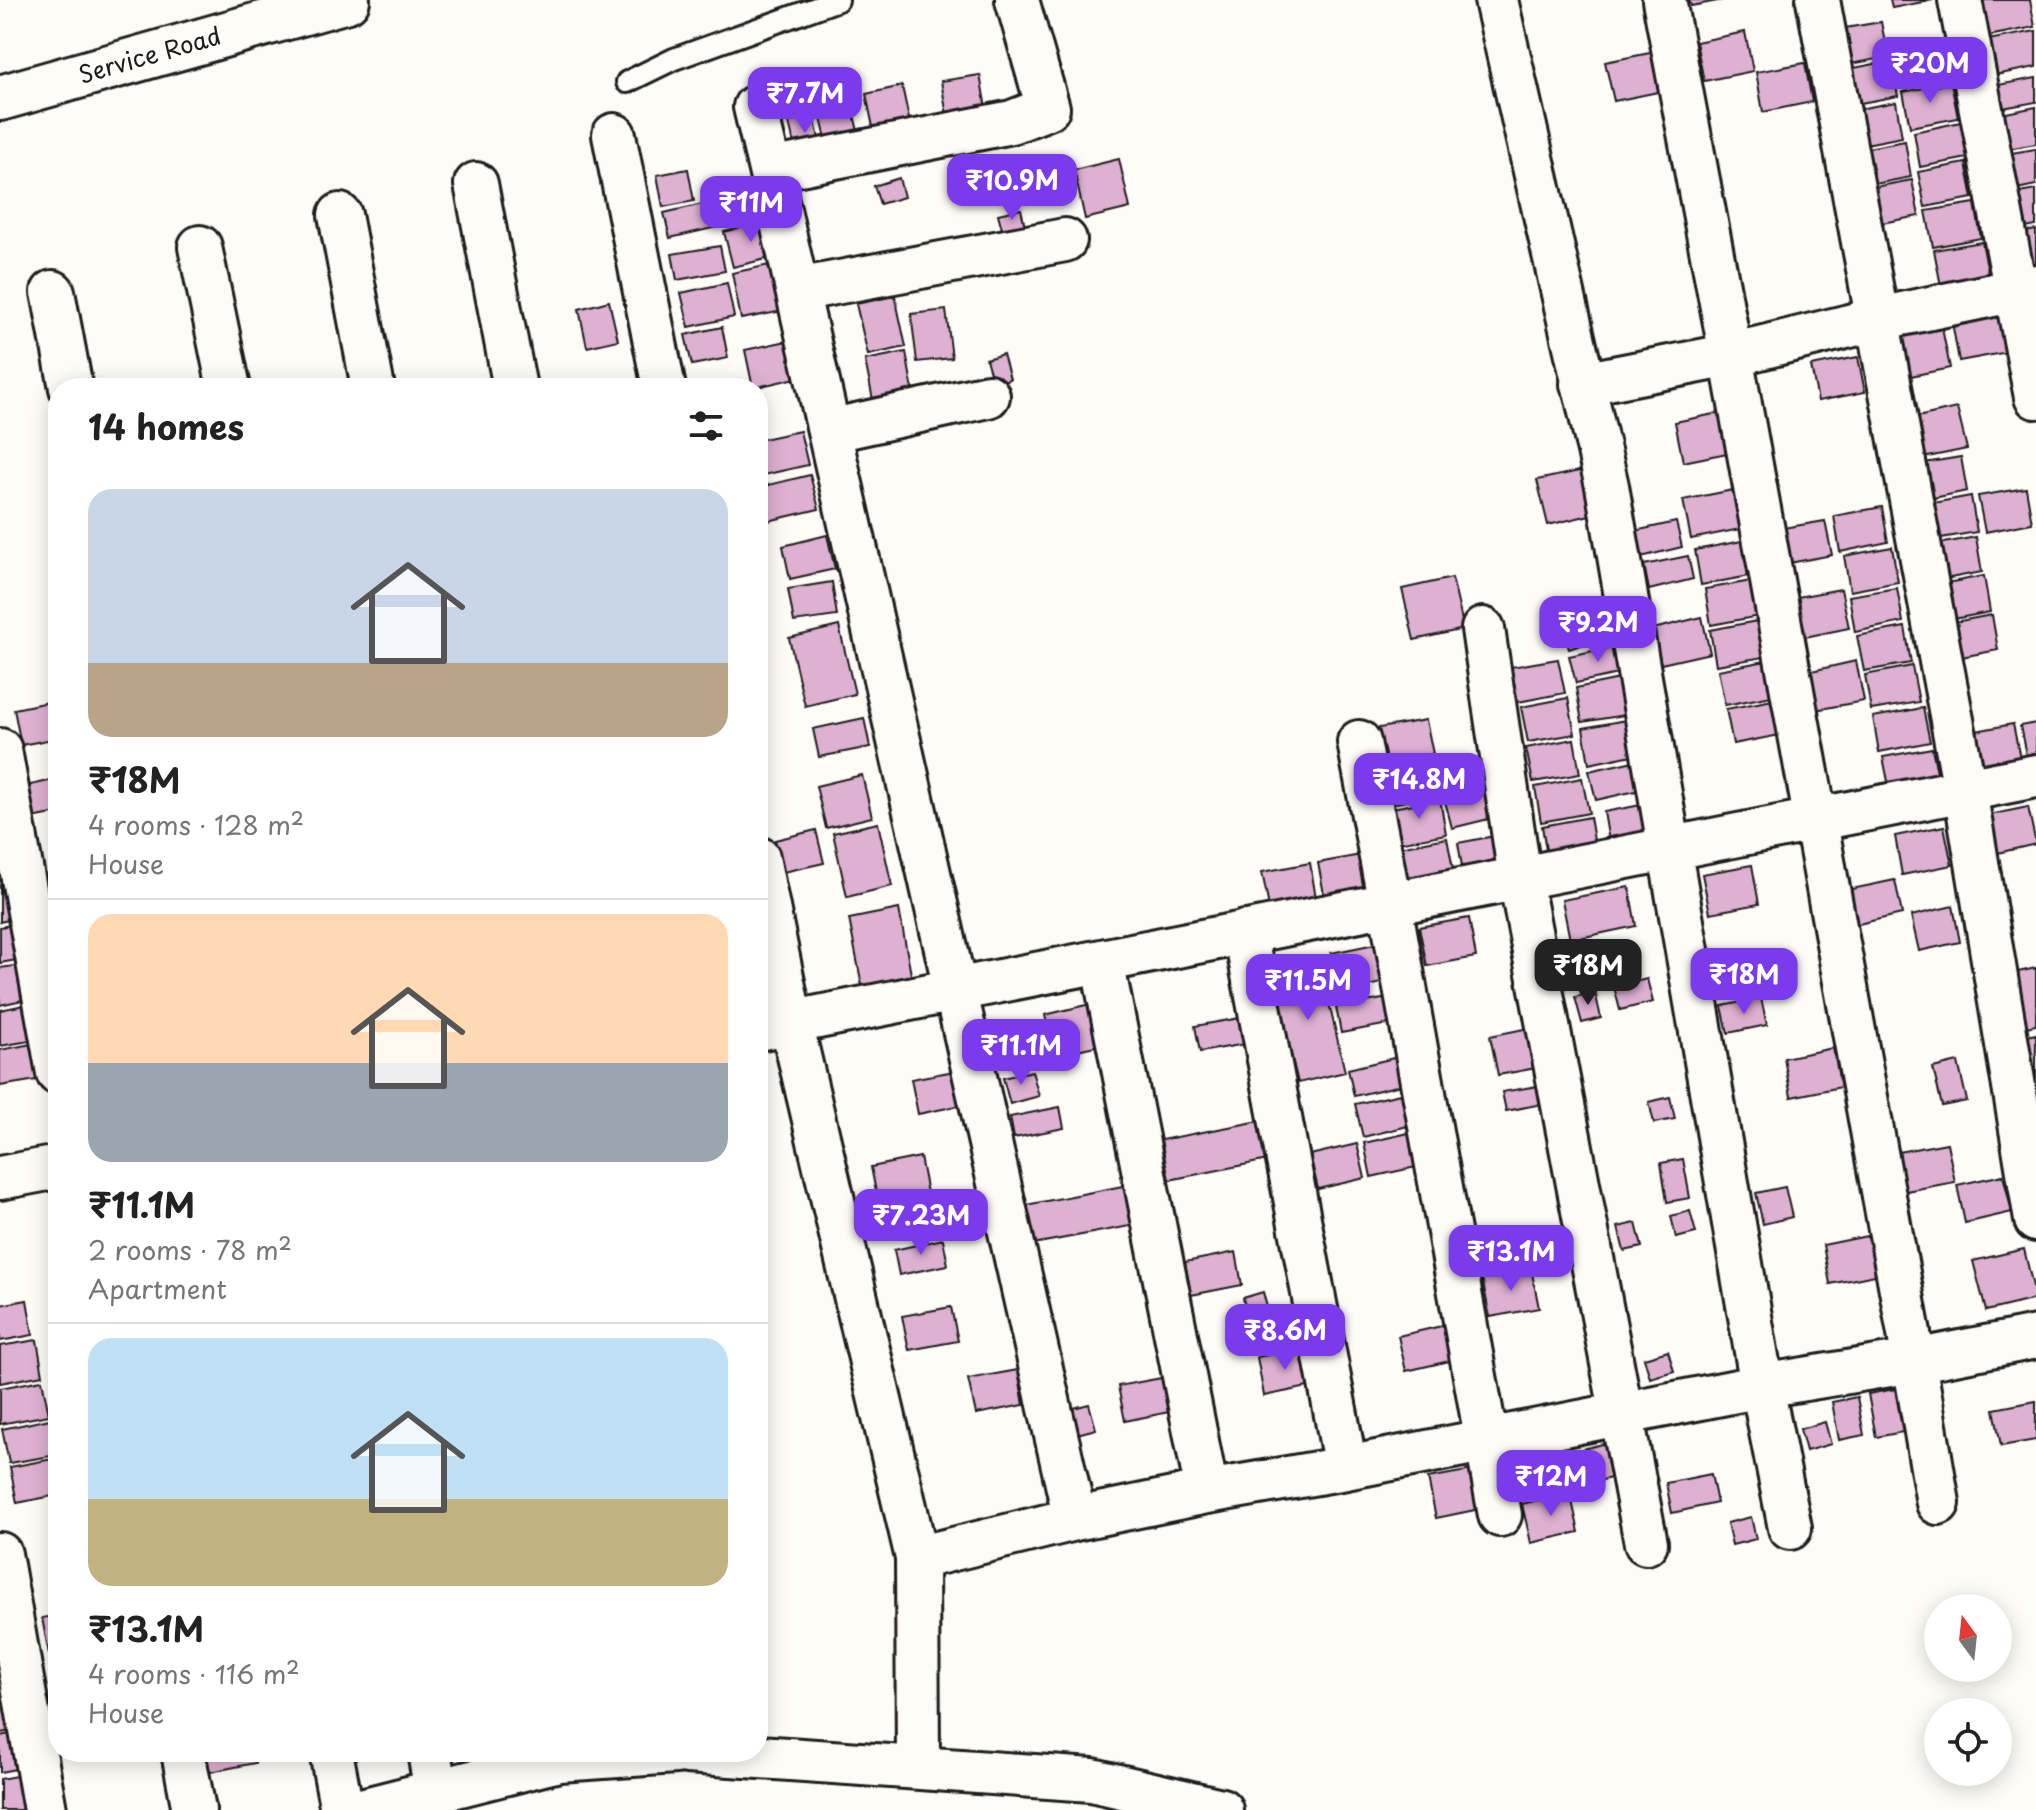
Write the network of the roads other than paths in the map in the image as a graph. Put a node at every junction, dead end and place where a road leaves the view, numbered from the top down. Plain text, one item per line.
1 (347, 0) edge
2 (838, 0) edge
3 (1017, 0) edge
4 (1496, 0) edge
5 (1664, 0) edge
6 (1818, 0) edge
7 (1960, 0) edge
8 (627, 82) dead end
9 (0, 98) edge
10 (755, 107) dead end
11 (614, 135) dead end
12 (770, 170) junction
13 (476, 184) dead end
14 (340, 215) dead end
15 (1065, 240) dead end
16 (200, 247) dead end
17 (2026, 288) edge
18 (797, 290) junction
19 (53, 292) dead end
20 (1878, 319) junction
21 (1731, 355) junction
22 (69, 378) edge
23 (227, 378) edge
24 (371, 378) edge
25 (513, 378) edge
26 (662, 378) edge
27 (1582, 384) junction
28 (988, 396) dead end
29 (2036, 397) edge
30 (829, 431) junction
31 (1483, 629) dead end
32 (1359, 742) dead end
33 (0, 750) edge
34 (2036, 776) edge
35 (1965, 790) junction
36 (1815, 820) junction
37 (1670, 849) junction
38 (1520, 878) junction
39 (1390, 904) junction
40 (1245, 932) junction
41 (1102, 961) junction
42 (768, 962) edge
43 (955, 990) junction
44 (48, 1017) edge
45 (774, 1025) edge
46 (48, 1169) edge
47 (0, 1178) edge
48 (2036, 1220) edge
49 (2036, 1337) edge
50 (1914, 1361) junction
51 (1762, 1386) junction
52 (1620, 1413) junction
53 (1486, 1440) junction
54 (1346, 1468) junction
55 (1207, 1492) junction
56 (1938, 1503) dead end
57 (1500, 1515) dead end
58 (1075, 1519) junction
59 (1790, 1528) dead end
60 (1646, 1543) dead end
61 (0, 1554) edge
62 (917, 1558) junction
63 (768, 1757) edge
64 (185, 1762) edge
65 (333, 1762) edge
66 (538, 1762) edge
67 (918, 1767) junction
68 (432, 1772) edge
69 (45, 1810) edge
70 (194, 1810) edge
71 (342, 1810) edge
72 (361, 1810) edge
73 (1221, 1810) edge

1 - 9 main road, Service Road
2 - 8 lane
3 - 12 street
4 - 27 street
5 - 21 street
6 - 20 street
7 - 17 street
10 - 12 street
11 - 26 street
12 - 18 street
13 - 25 street
14 - 24 street
15 - 18 street
16 - 23 street
17 - 20 street
17 - 29 street
18 - 30 street
19 - 22 street
20 - 21 street
20 - 35 street
21 - 27 street
21 - 36 street
27 - 37 street
28 - 30 street
30 - 43 street
31 - 38 street
32 - 39 street
33 - 44 street
34 - 35 street
35 - 36 street
35 - 48 street
36 - 37 street
36 - 50 street
37 - 38 street
37 - 51 street
38 - 39 street
38 - 52 street
39 - 40 street
39 - 53 street
40 - 41 street
40 - 54 street
41 - 43 street
41 - 55 street
42 - 45 street
43 - 45 street
43 - 58 street
45 - 62 street
46 - 47 street
49 - 50 street
50 - 51 street
50 - 56 street
51 - 52 street
51 - 59 street
52 - 53 street
52 - 60 street
53 - 54 street
53 - 57 street
54 - 55 street
55 - 58 street
58 - 62 street
61 - 69 street
62 - 67 street
63 - 67 street
64 - 70 street
65 - 71 street
66 - 68 street
67 - 73 street
68 - 72 street

